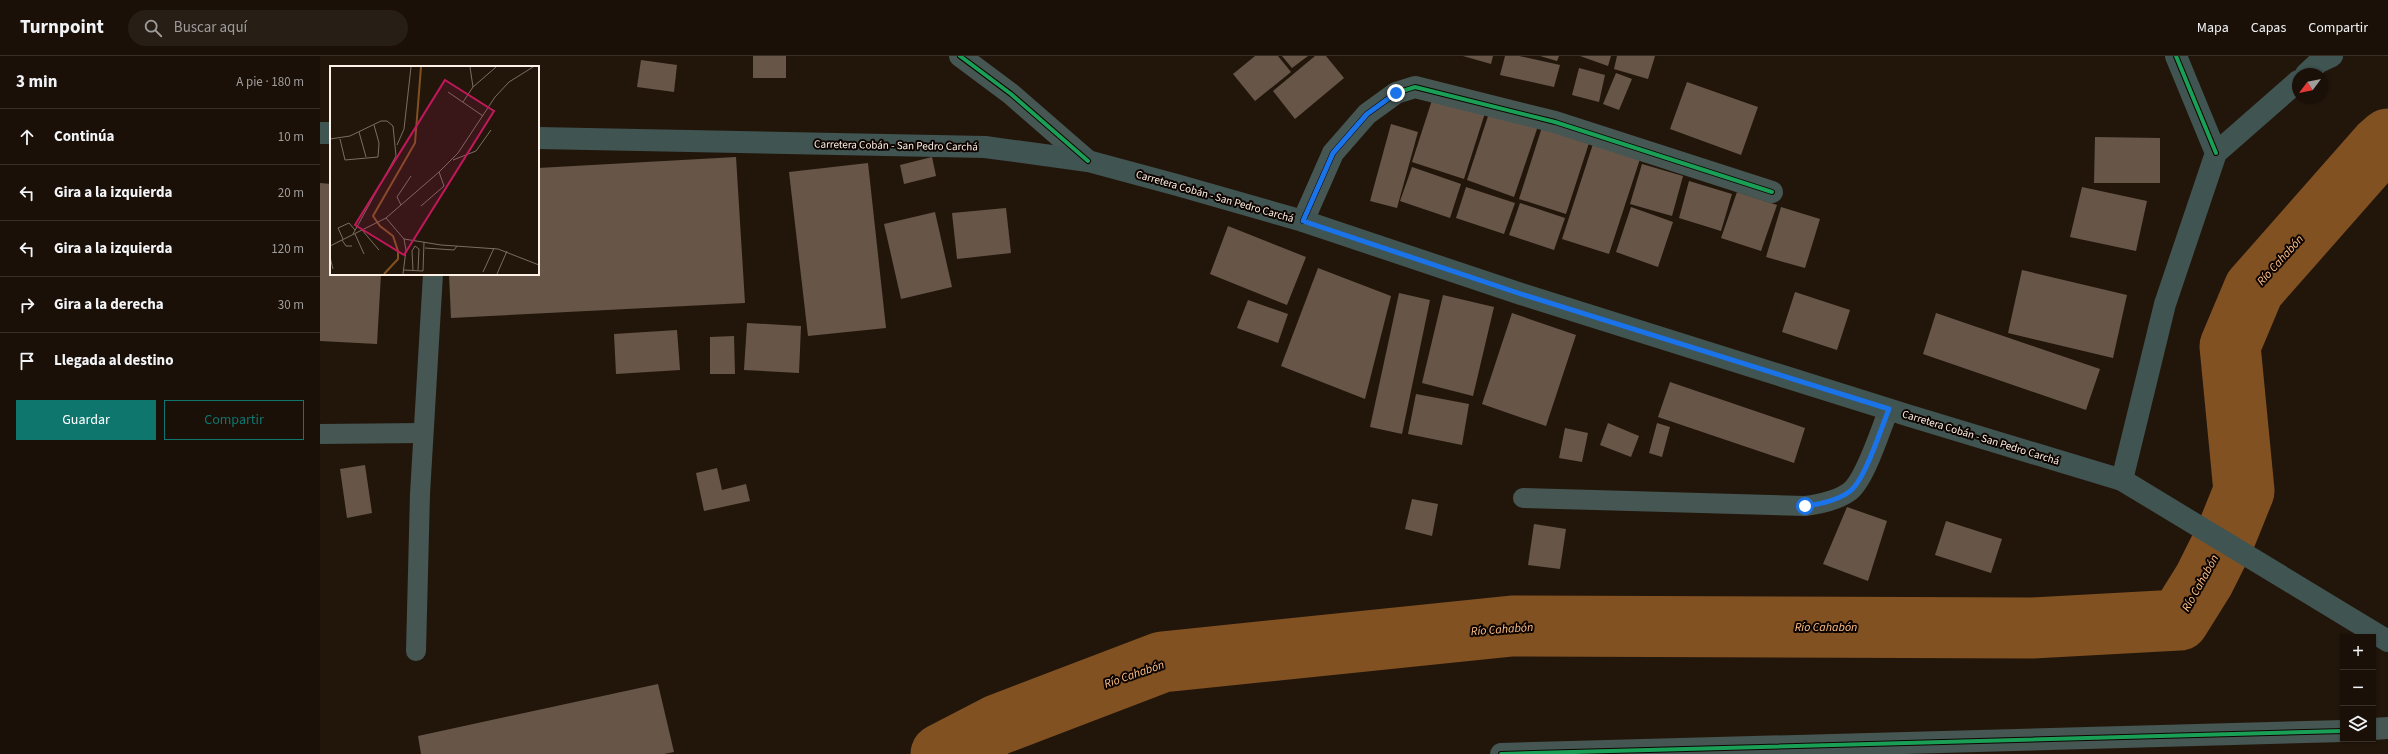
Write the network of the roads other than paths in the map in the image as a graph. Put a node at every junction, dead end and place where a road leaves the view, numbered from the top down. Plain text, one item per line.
1 (960, 56) edge
2 (2176, 56) edge
3 (2332, 56) edge
4 (2312, 68) edge
5 (2292, 86) edge
6 (539, 138) edge
7 (2216, 153) junction
8 (1088, 161) junction
9 (1772, 192) dead end
10 (1303, 221) junction
11 (432, 275) edge
12 (1889, 409) junction
13 (422, 433) junction
14 (320, 434) edge
15 (2122, 480) junction
16 (1523, 498) dead end
17 (2388, 641) edge
18 (416, 651) dead end
19 (2388, 728) edge
20 (2376, 729) edge
21 (2340, 731) edge
22 (1501, 754) edge

1 - 8 street
2 - 7 main road
3 - 4 main road
5 - 7 main road
6 - 8 main road, Carretera Cobán - San Pedro Carchá
7 - 15 main road
8 - 10 main road, Carretera Cobán - San Pedro Carchá
9 - 10 street
10 - 12 main road, Carretera Cobán - San Pedro Carchá
11 - 13 lane
12 - 15 main road, Carretera Cobán - San Pedro Carchá
12 - 16 lane
13 - 14 lane
13 - 18 lane
15 - 17 main road, Carretera Cobán - San Pedro Carchá
19 - 20 street
21 - 22 street

